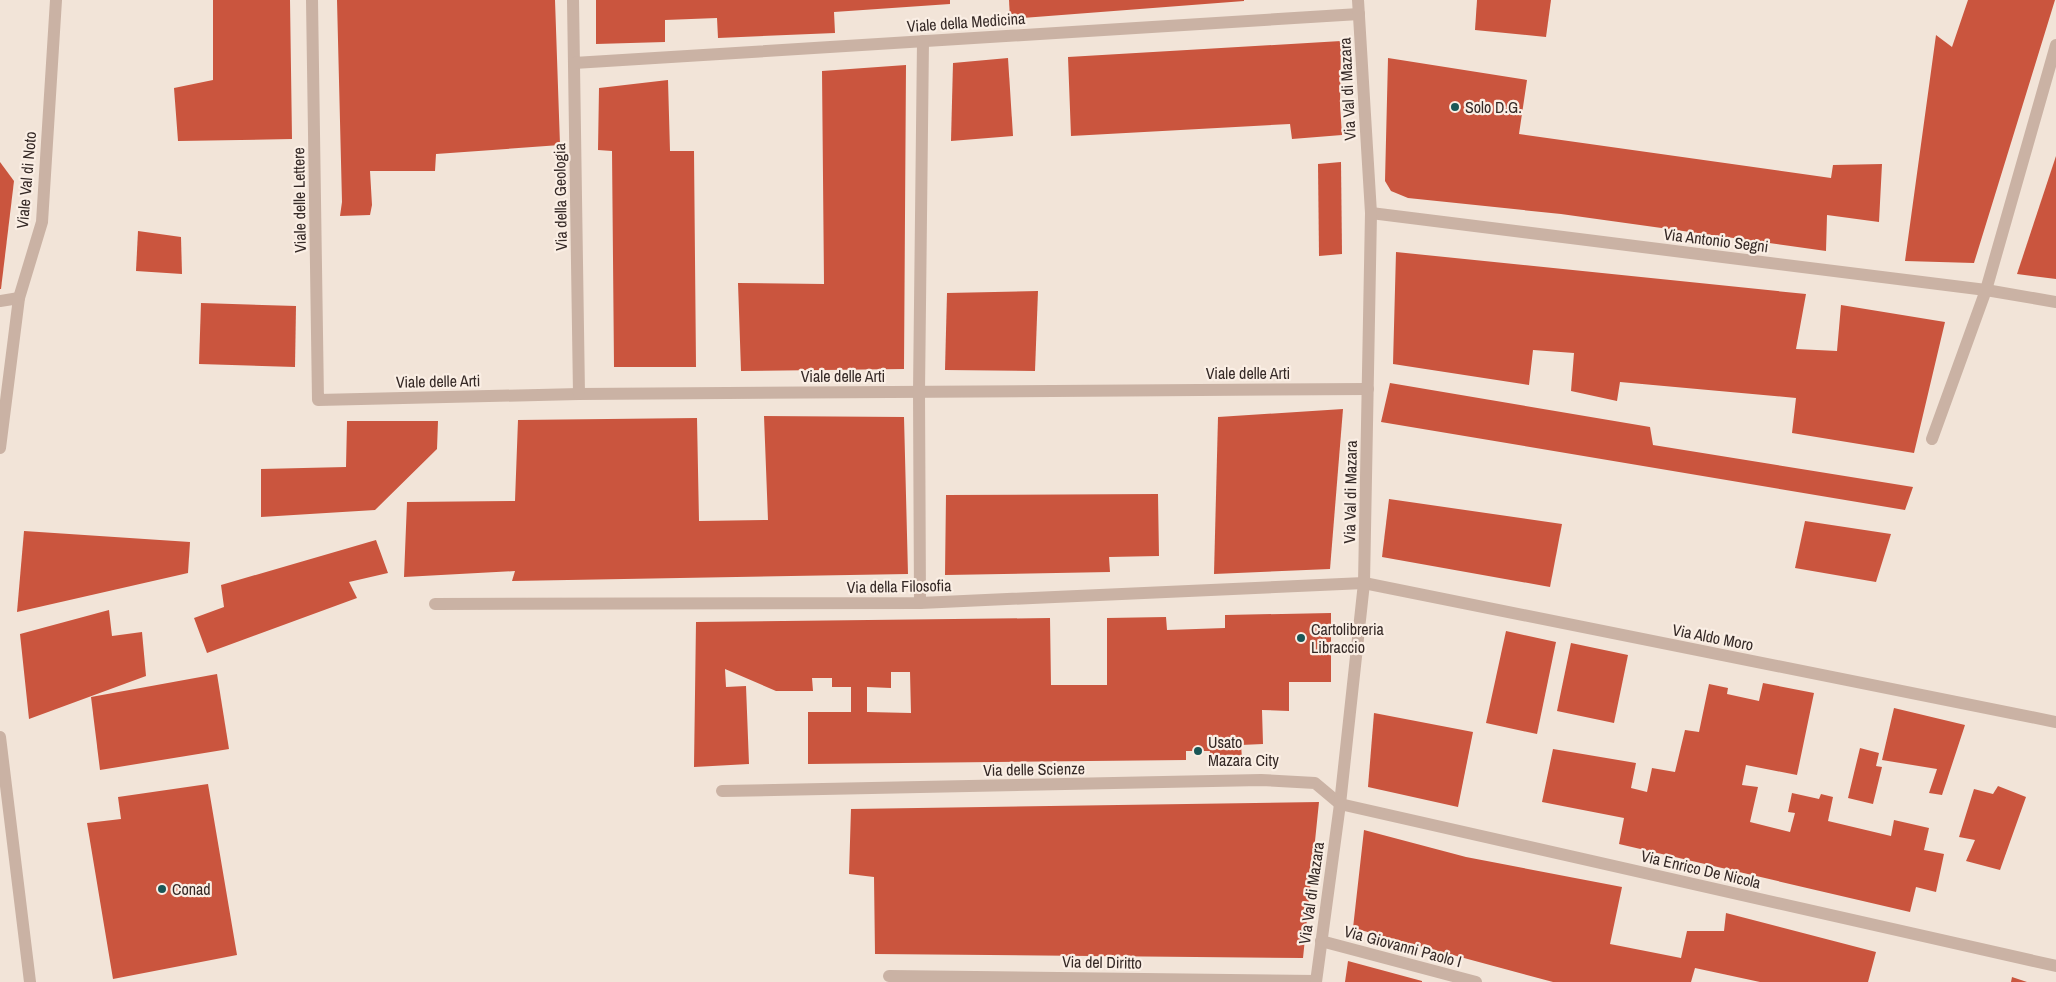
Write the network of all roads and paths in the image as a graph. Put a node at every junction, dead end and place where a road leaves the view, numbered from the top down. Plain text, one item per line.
1 (56, 0) edge
2 (312, 0) edge
3 (573, 0) edge
4 (1358, 0) edge
5 (1359, 14) junction
6 (923, 41) junction
7 (2056, 44) edge
8 (574, 62) junction
9 (1371, 213) junction
10 (1986, 290) junction
11 (19, 298) junction
12 (0, 301) edge
13 (2056, 302) edge
14 (1368, 389) junction
15 (919, 392) junction
16 (579, 394) junction
17 (318, 400) joint
18 (1932, 439) dead end
19 (0, 448) edge
20 (1364, 583) junction
21 (920, 603) junction
22 (435, 604) dead end
23 (2056, 722) edge
24 (0, 737) edge
25 (722, 791) dead end
26 (1340, 804) junction
27 (1321, 941) junction
28 (2056, 966) edge
29 (889, 976) dead end
30 (30, 982) edge
31 (1316, 982) edge
32 (1476, 982) edge

1 - 11 street, Viale Val di Noto
2 - 17 street, Viale delle Lettere
3 - 8 street, Via della Geologia
4 - 5 street, Via Val di Mazara
5 - 6 street, Viale della Medicina
5 - 9 street, Via Val di Mazara
6 - 8 street, Viale della Medicina
6 - 15 street
7 - 10 street
8 - 16 street, Via della Geologia
9 - 10 street, Via Antonio Segni
9 - 14 street, Via Val di Mazara
10 - 13 street, Via Antonio Segni
10 - 18 street
11 - 12 street
11 - 19 street, Viale Val di Noto
14 - 15 street, Viale delle Arti
14 - 20 street, Via Val di Mazara
15 - 16 street, Viale delle Arti
15 - 21 street
16 - 17 street, Viale delle Arti
20 - 21 street, Via della Filosofia
20 - 23 street, Via Aldo Moro
20 - 26 street, Via Val di Mazara
21 - 22 street, Via della Filosofia
24 - 30 street
25 - 26 street, Via delle Scienze
26 - 27 street, Via Val di Mazara
26 - 28 street, Via Enrico De Nicola
27 - 31 street, Via Val di Mazara
27 - 32 street, Via Giovanni Paolo I
29 - 31 street, Via del Diritto

